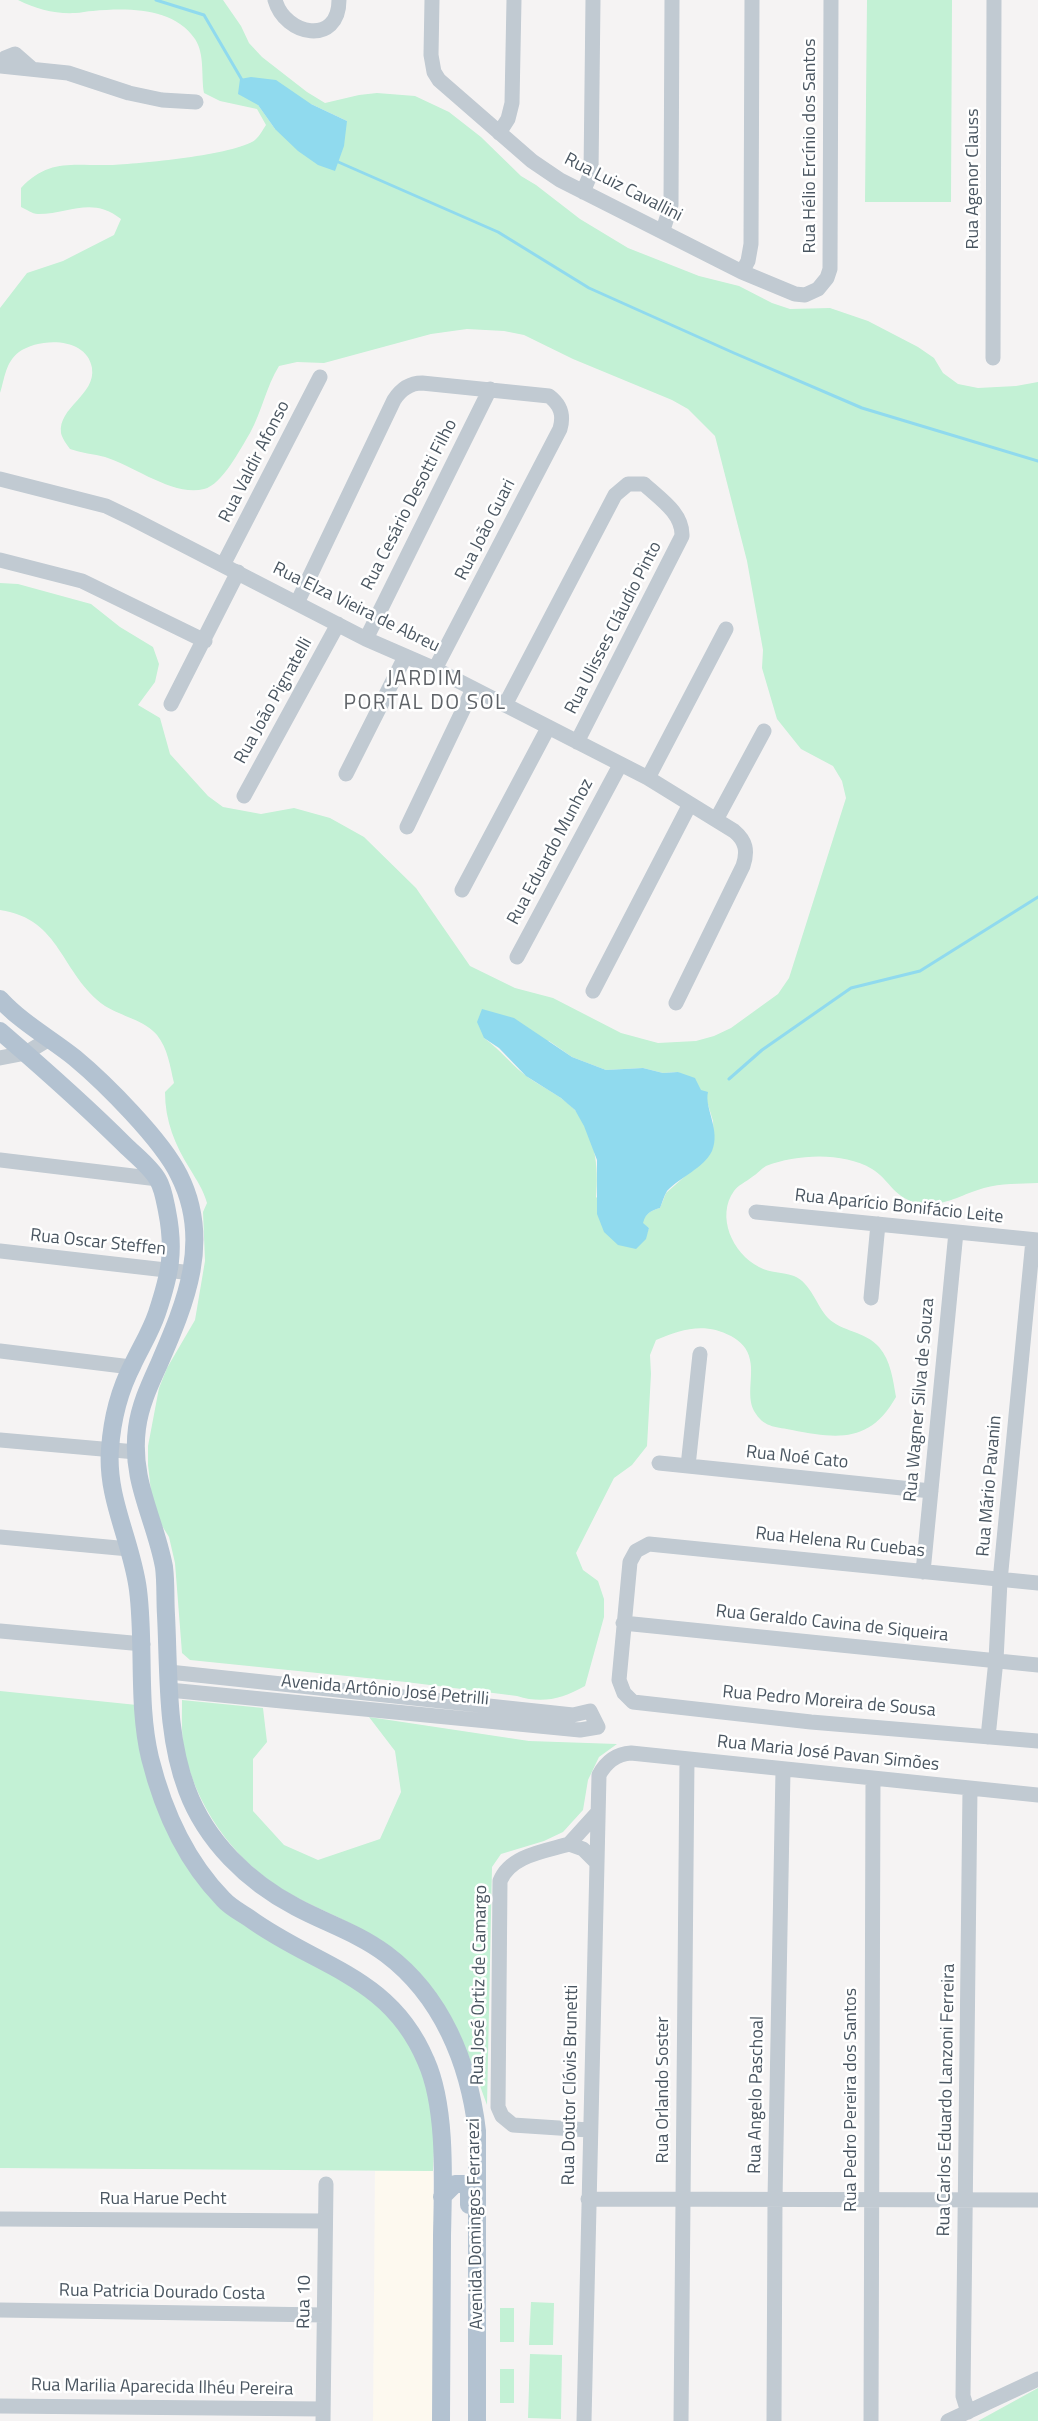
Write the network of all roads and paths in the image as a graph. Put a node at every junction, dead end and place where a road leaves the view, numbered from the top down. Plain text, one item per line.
1 (275, 0) edge
2 (339, 0) edge
3 (432, 0) edge
4 (514, 0) edge
5 (593, 0) edge
6 (672, 0) edge
7 (752, 0) edge
8 (831, 0) edge
9 (994, 0) edge
10 (0, 66) edge
11 (196, 102) dead end
12 (499, 133) junction
13 (583, 192) junction
14 (663, 230) junction
15 (742, 272) junction
16 (818, 289) joint
17 (993, 358) dead end
18 (321, 377) dead end
19 (490, 389) junction
20 (0, 479) edge
21 (3, 561) edge
22 (224, 565) junction
23 (238, 572) junction
24 (297, 603) junction
25 (338, 624) junction
26 (726, 629) dead end
27 (366, 639) junction
28 (205, 641) junction
29 (405, 657) junction
30 (435, 669) junction
31 (473, 689) junction
32 (171, 704) dead end
33 (505, 705) junction
34 (548, 728) junction
35 (764, 731) dead end
36 (577, 742) junction
37 (620, 765) junction
38 (345, 774) dead end
39 (648, 778) junction
40 (244, 796) dead end
41 (690, 804) junction
42 (716, 820) junction
43 (407, 826) dead end
44 (462, 891) dead end
45 (517, 957) dead end
46 (593, 991) dead end
47 (0, 999) edge
48 (676, 1003) dead end
49 (0, 1031) edge
50 (49, 1039) junction
51 (26, 1053) junction
52 (0, 1058) edge
53 (0, 1160) edge
54 (158, 1179) junction
55 (756, 1212) dead end
56 (878, 1224) junction
57 (956, 1233) junction
58 (1035, 1240) edge
59 (0, 1251) edge
60 (169, 1270) junction
61 (192, 1274) junction
62 (871, 1298) dead end
63 (0, 1351) edge
64 (700, 1354) dead end
65 (131, 1367) junction
66 (0, 1440) edge
67 (110, 1449) junction
68 (136, 1452) junction
69 (659, 1463) dead end
70 (688, 1466) junction
71 (931, 1491) junction
72 (0, 1537) edge
73 (129, 1550) junction
74 (923, 1572) junction
75 (1000, 1581) junction
76 (1038, 1583) edge
77 (623, 1623) junction
78 (0, 1631) edge
79 (143, 1644) junction
80 (996, 1660) junction
81 (1038, 1665) edge
82 (169, 1676) junction
83 (142, 1689) junction
84 (988, 1737) junction
85 (1038, 1741) edge
86 (615, 1757) joint
87 (687, 1759) junction
88 (783, 1770) junction
89 (873, 1778) junction
90 (970, 1788) junction
91 (1038, 1795) edge
92 (598, 1812) junction
93 (569, 1844) junction
94 (597, 1863) junction
95 (589, 2130) junction
96 (326, 2184) dead end
97 (474, 2184) junction
98 (442, 2197) junction
99 (588, 2199) junction
100 (683, 2199) junction
101 (775, 2199) junction
102 (872, 2200) junction
103 (965, 2200) junction
104 (1038, 2200) edge
105 (0, 2219) edge
106 (325, 2221) junction
107 (0, 2310) edge
108 (324, 2315) junction
109 (1038, 2379) edge
110 (0, 2406) edge
111 (968, 2412) junction
112 (323, 2415) edge
113 (441, 2421) edge
114 (477, 2421) edge
115 (584, 2421) edge
116 (681, 2421) edge
117 (774, 2421) edge
118 (871, 2421) edge
119 (948, 2421) edge

1 - 2 street
3 - 12 street, Rua Luiz Cavallini
4 - 12 street
5 - 13 street
6 - 14 street
7 - 15 street
8 - 16 street, Rua Hélio Ercínio dos Santos
9 - 17 street, Rua Agenor Clauss
10 - 11 street
12 - 13 street, Rua Luiz Cavallini
13 - 14 street, Rua Luiz Cavallini
14 - 15 street, Rua Luiz Cavallini
15 - 16 street, Rua Luiz Cavallini
18 - 22 street, Rua Valdir Afonso
19 - 24 street
19 - 27 street, Rua Cesário Desotti Filho
19 - 30 street, Rua João Guari
20 - 22 street, Rua Elza Vieira de Abreu
21 - 28 street
22 - 23 street, Rua Elza Vieira de Abreu
23 - 24 street, Rua Elza Vieira de Abreu
23 - 28 street
24 - 25 street, Rua Elza Vieira de Abreu
25 - 27 street, Rua Elza Vieira de Abreu
25 - 40 street, Rua João Pignatelli
26 - 39 street
27 - 29 street, Rua Elza Vieira de Abreu
28 - 32 street
29 - 30 street, Rua Elza Vieira de Abreu
29 - 38 street
30 - 31 street, Rua Elza Vieira de Abreu
31 - 33 street, Rua Elza Vieira de Abreu
31 - 43 street
33 - 34 street, Rua Elza Vieira de Abreu
33 - 36 street, Rua Ulisses Cláudio Pinto
34 - 36 street, Rua Elza Vieira de Abreu
34 - 44 street
35 - 42 street
36 - 37 street, Rua Elza Vieira de Abreu
37 - 39 street, Rua Elza Vieira de Abreu
37 - 45 street, Rua Eduardo Munhoz
39 - 41 street, Rua Elza Vieira de Abreu
41 - 42 street, Rua Elza Vieira de Abreu
41 - 46 street
42 - 48 street, Rua Elza Vieira de Abreu
47 - 50 main road, Avenida Domingos Ferrarezi
49 - 51 main road
50 - 51 street
50 - 61 main road, Avenida Domingos Ferrarezi
51 - 52 street
51 - 54 main road
53 - 54 street
54 - 60 main road, Avenida Domingos Ferrarezi
55 - 56 street, Rua Aparício Bonifácio Leite
56 - 57 street, Rua Aparício Bonifácio Leite
56 - 62 street
57 - 58 street, Rua Aparício Bonifácio Leite
57 - 71 street, Rua Wagner Silva de Souza
58 - 75 street, Rua Mário Pavanin
59 - 60 street, Rua Oscar Steffen
60 - 61 street, Rua Oscar Steffen
60 - 65 main road, Avenida Domingos Ferrarezi
61 - 68 main road, Avenida Domingos Ferrarezi
63 - 65 street
64 - 70 street
65 - 67 main road, Avenida Domingos Ferrarezi
66 - 67 street
67 - 68 street
67 - 73 main road, Avenida Domingos Ferrarezi
68 - 82 main road, Avenida Domingos Ferrarezi
69 - 70 street, Rua Noé Cato
70 - 71 street, Rua Noé Cato
71 - 74 street, Rua Wagner Silva de Souza
72 - 73 street
73 - 79 main road, Avenida Domingos Ferrarezi
74 - 75 street, Rua Helena Ru Cuebas
74 - 77 street, Rua Helena Ru Cuebas
75 - 76 street, Rua Helena Ru Cuebas
75 - 80 street, Rua Mário Pavanin
77 - 80 street, Rua Geraldo Cavina de Siqueira
77 - 84 street, Rua Pedro Moreira de Sousa
78 - 79 street
79 - 82 main road
79 - 83 main road, Avenida Domingos Ferrarezi
80 - 81 street, Rua Geraldo Cavina de Siqueira
80 - 84 street, Rua Mário Pavanin
82 - 82 street, Avenida Artônio José Petrilli
82 - 83 main road
82 - 97 main road, Avenida Domingos Ferrarezi
83 - 98 main road, Avenida Domingos Ferrarezi
84 - 85 street, Rua Pedro Moreira de Sousa
86 - 87 street, Rua Maria José Pavan Simões
86 - 92 street, Rua Doutor Clóvis Brunetti
87 - 88 street, Rua Maria José Pavan Simões
87 - 100 street, Rua Orlando Soster
88 - 89 street, Rua Maria José Pavan Simões
88 - 101 street, Rua Angelo Paschoal
89 - 90 street, Rua Maria José Pavan Simões
89 - 102 street, Rua Pedro Pereira dos Santos
90 - 91 street, Rua Maria José Pavan Simões
90 - 103 street, Rua Carlos Eduardo Lanzoni Ferreira
92 - 93 street, Rua José Ortiz de Camargo
92 - 94 street, Rua Doutor Clóvis Brunetti
93 - 94 street
93 - 95 street, Rua José Ortiz de Camargo
94 - 95 street, Rua Doutor Clóvis Brunetti
95 - 99 street, Rua Doutor Clóvis Brunetti
96 - 106 street, Rua 10
97 - 98 main road
97 - 114 main road, Avenida Domingos Ferrarezi
98 - 113 main road, Avenida Domingos Ferrarezi
99 - 100 street
99 - 115 street, Rua Doutor Clóvis Brunetti
100 - 101 street
100 - 116 street, Rua Orlando Soster
101 - 102 street
101 - 117 street, Rua Angelo Paschoal
102 - 103 street
102 - 118 street, Rua Pedro Pereira dos Santos
103 - 104 street
103 - 111 street, Rua Carlos Eduardo Lanzoni Ferreira
105 - 106 street, Rua Harue Pecht
106 - 108 street, Rua 10
107 - 108 street, Rua Patricia Dourado Costa
108 - 112 street, Rua 10
109 - 111 street
110 - 112 street, Rua Marilia Aparecida Ilhéu Pereira
111 - 119 street

